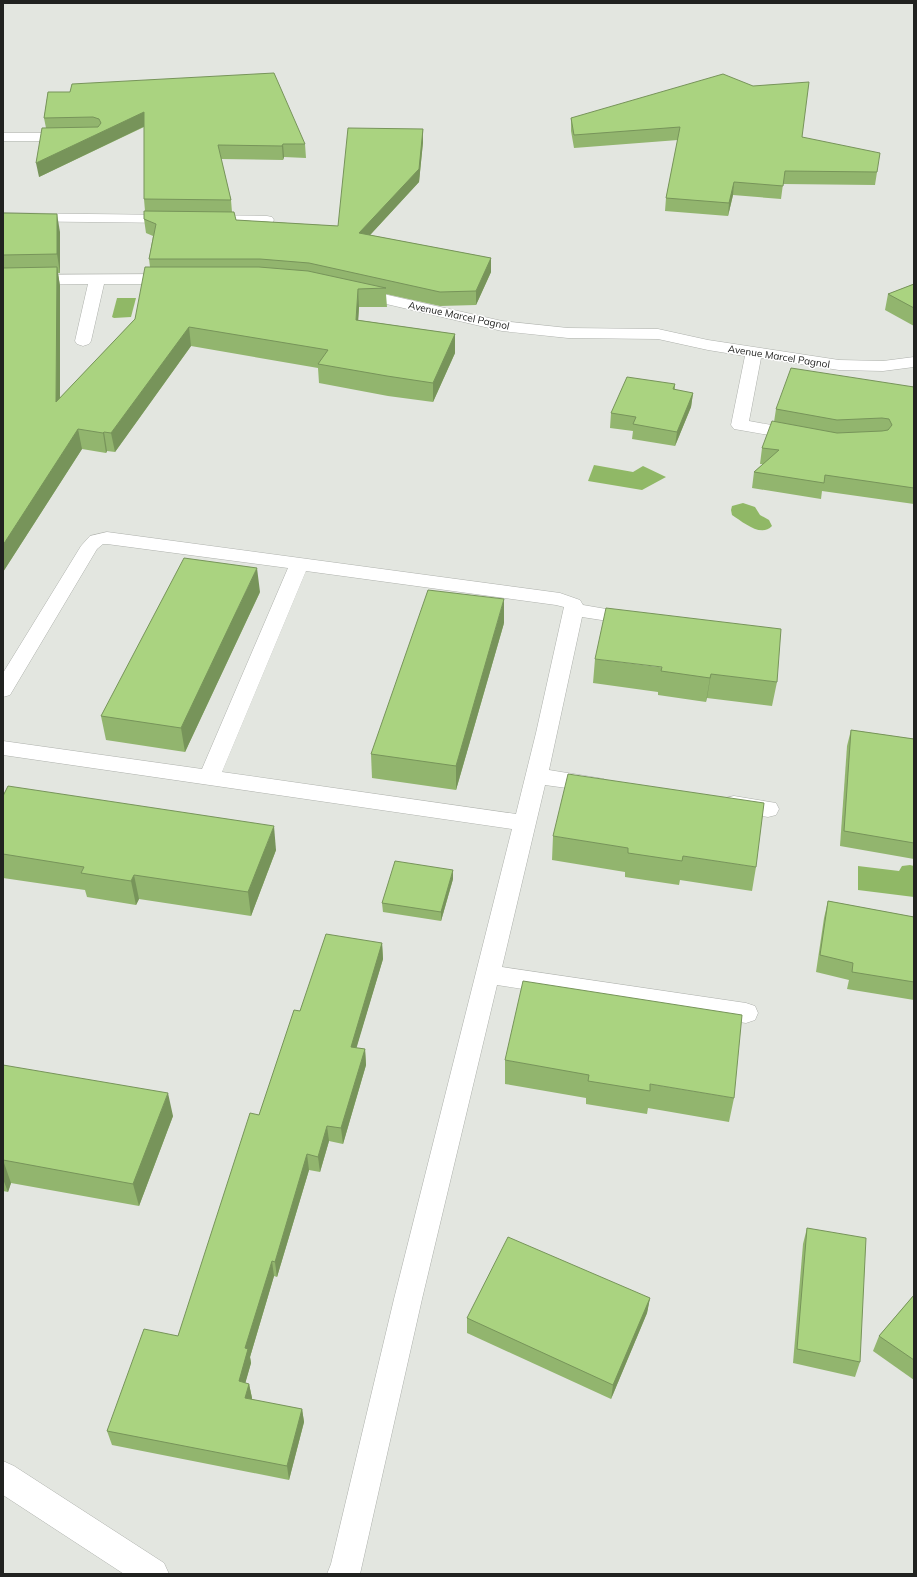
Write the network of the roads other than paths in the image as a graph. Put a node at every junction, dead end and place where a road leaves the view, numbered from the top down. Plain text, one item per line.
1 (80, 136) edge
2 (3, 137) edge
3 (3, 217) edge
4 (267, 220) edge
5 (97, 279) junction
6 (190, 279) edge
7 (3, 280) edge
8 (345, 290) edge
9 (83, 341) dead end
10 (754, 352) junction
11 (914, 362) edge
12 (810, 438) edge
13 (300, 564) junction
14 (574, 610) junction
15 (653, 621) edge
16 (3, 690) edge
17 (3, 748) edge
18 (536, 776) junction
19 (209, 777) junction
20 (614, 787) edge
21 (714, 801) edge
22 (768, 809) dead end
23 (525, 823) junction
24 (488, 974) junction
25 (746, 1013) dead end
26 (3, 1477) edge
27 (153, 1574) edge
28 (343, 1574) edge

1 - 2 street
3 - 4 street
5 - 6 street
5 - 7 street
5 - 9 street
8 - 10 street, Avenue Marcel Pagnol
10 - 11 street, Avenue Marcel Pagnol
10 - 12 street
13 - 14 street
13 - 16 street
13 - 19 street
14 - 15 street
14 - 18 street
17 - 19 street
18 - 20 street
18 - 23 street
19 - 23 street
21 - 22 street
23 - 24 street
24 - 25 street
24 - 28 street
26 - 27 street

